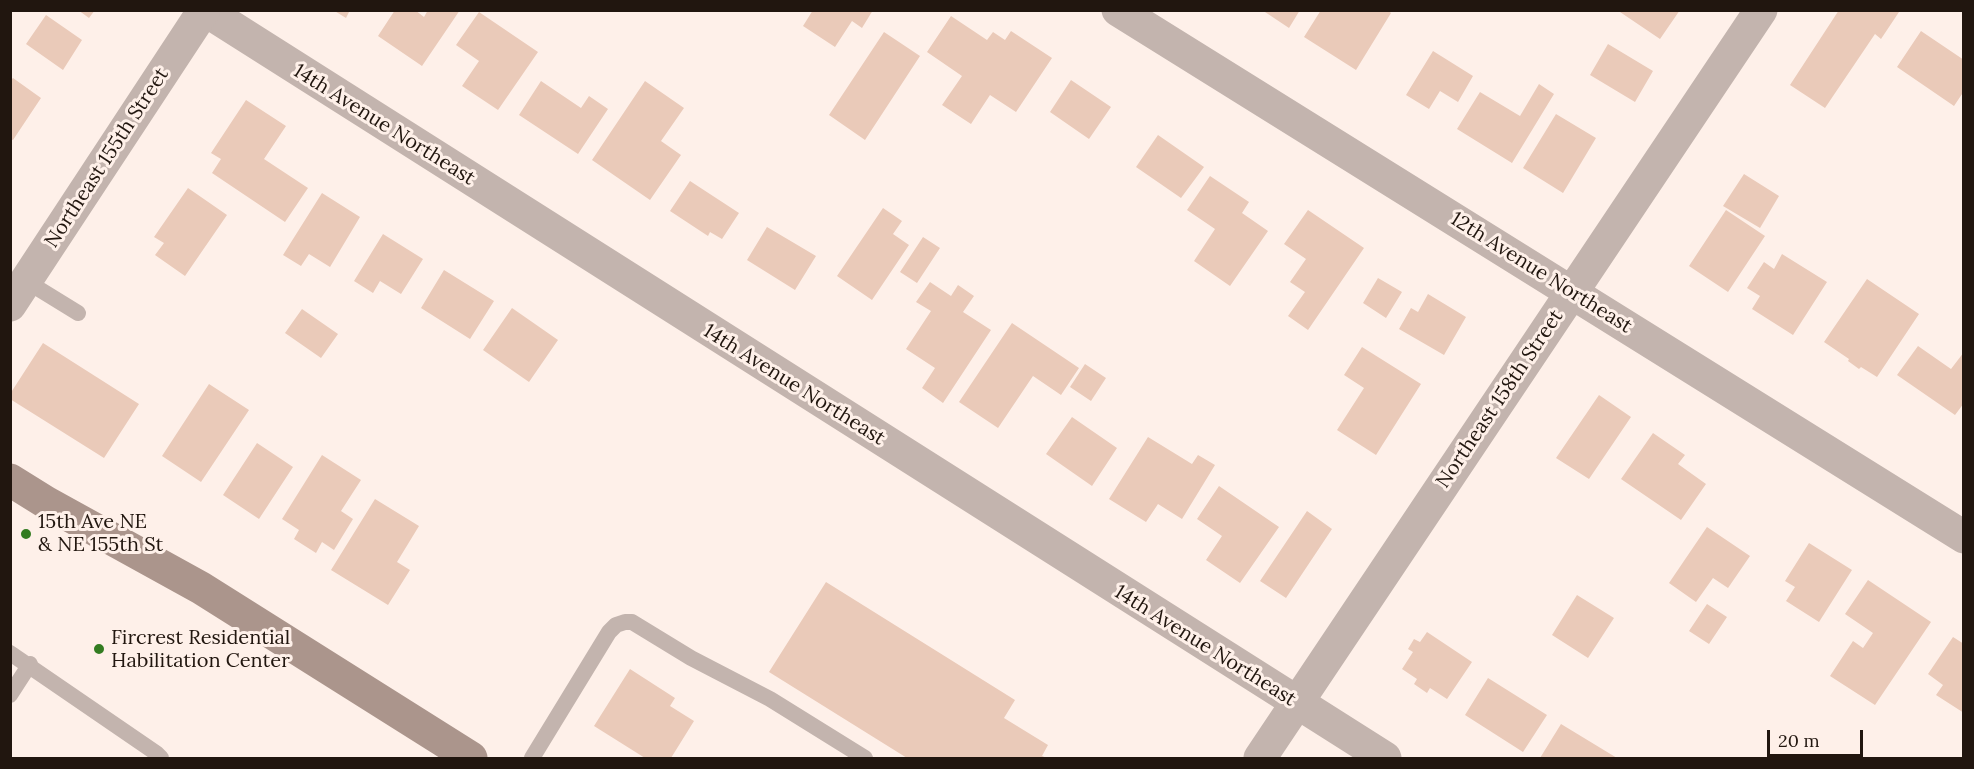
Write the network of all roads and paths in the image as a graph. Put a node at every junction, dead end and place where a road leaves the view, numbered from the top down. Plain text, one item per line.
1 (205, 10) edge
2 (1118, 10) edge
3 (1761, 10) edge
4 (1572, 292) junction
5 (18, 293) edge
6 (78, 313) dead end
7 (10, 480) edge
8 (1964, 537) edge
9 (10, 652) edge
10 (30, 664) junction
11 (10, 695) edge
12 (1296, 704) junction
13 (160, 759) edge
14 (471, 759) edge
15 (532, 759) edge
16 (865, 759) edge
17 (1260, 759) edge
18 (1384, 759) edge

1 - 5 street, Northeast 155th Street
1 - 12 street, 14th Avenue Northeast
2 - 4 street, 12th Avenue Northeast
3 - 4 street, Northeast 158th Street
4 - 8 street, 12th Avenue Northeast
4 - 12 street, Northeast 158th Street
5 - 6 lane
7 - 14 main road
9 - 10 lane
10 - 11 lane
10 - 13 lane
12 - 17 street, Northeast 158th Street
12 - 18 street, 14th Avenue Northeast
15 - 16 lane

